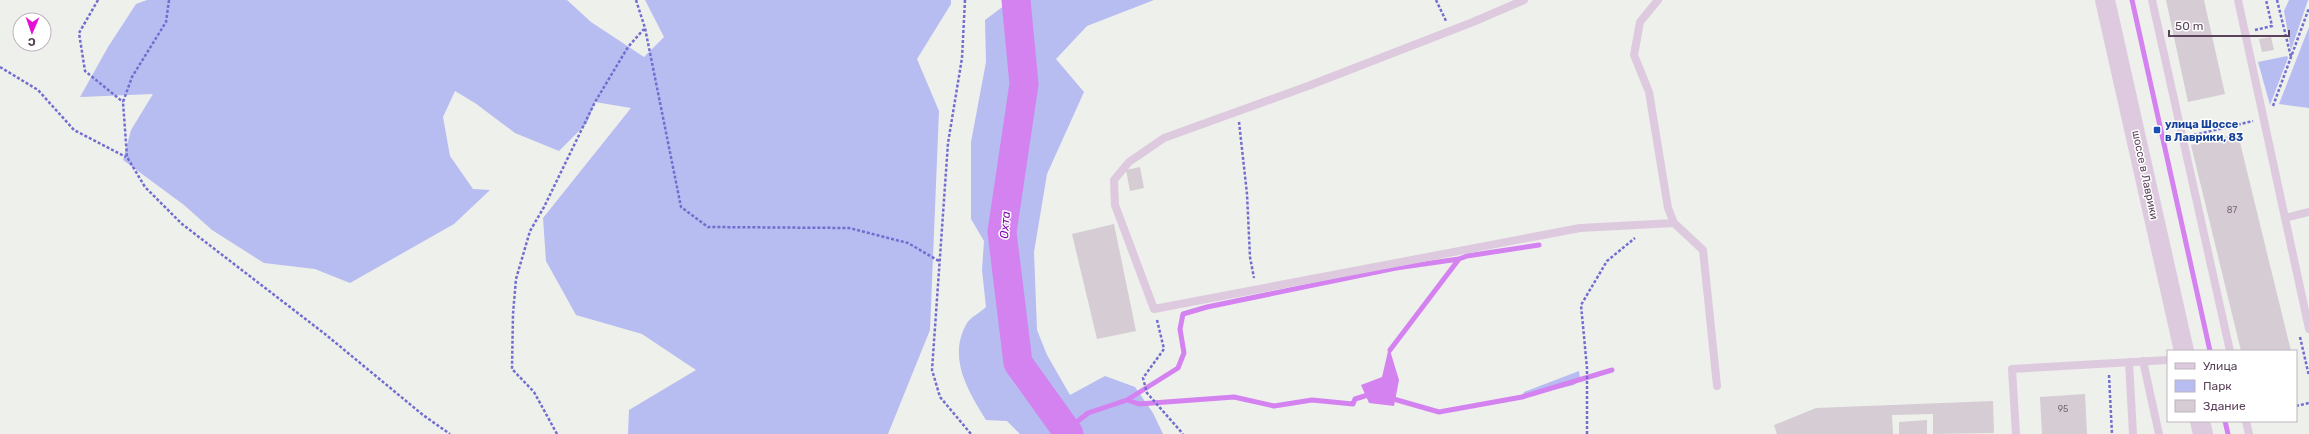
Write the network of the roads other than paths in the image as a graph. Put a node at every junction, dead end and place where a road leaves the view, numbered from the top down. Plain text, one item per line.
1 (1524, 0) edge
2 (1658, 0) edge
3 (2105, 0) edge
4 (2152, 0) edge
5 (2238, 0) edge
6 (2309, 212) edge
7 (2285, 218) junction
8 (1674, 224) junction
9 (2309, 329) edge
10 (2184, 350) edge
11 (2230, 350) edge
12 (2167, 360) edge
13 (2129, 362) junction
14 (2143, 362) junction
15 (1717, 386) dead end
16 (2200, 422) edge
17 (2246, 422) edge
18 (2016, 434) edge
19 (2133, 434) edge
20 (2159, 434) edge
21 (2203, 434) edge
22 (2249, 434) edge

1 - 8 lane
2 - 8 lane
3 - 10 street, шоссе в Лаврики
4 - 11 lane
5 - 7 lane
6 - 7 lane
7 - 9 lane
8 - 15 lane
12 - 14 lane
13 - 14 lane
13 - 18 lane
13 - 19 lane
14 - 20 lane
16 - 21 street
17 - 22 lane

